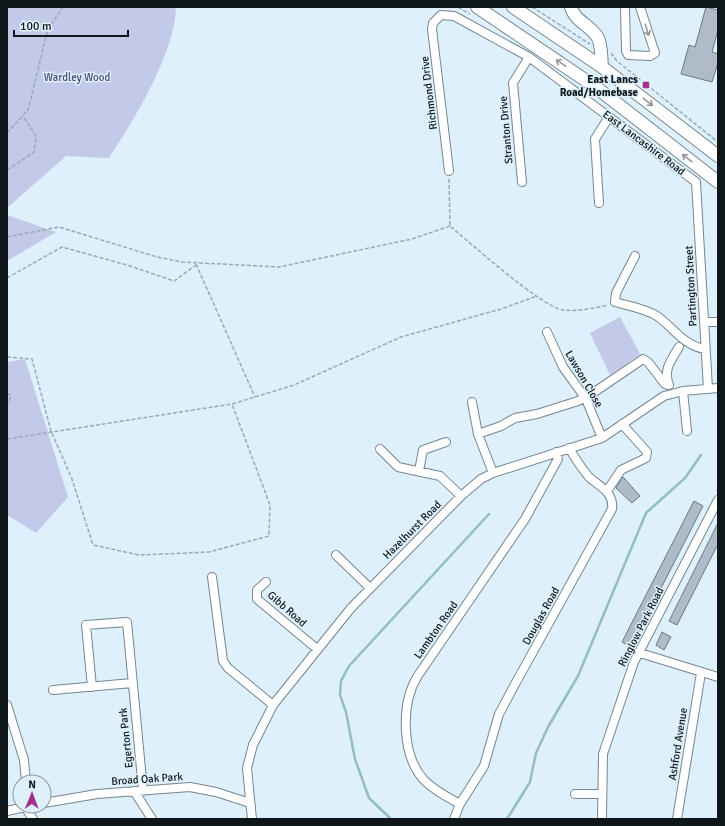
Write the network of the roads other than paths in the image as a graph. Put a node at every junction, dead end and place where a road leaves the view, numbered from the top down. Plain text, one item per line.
1 (478, 7) edge
2 (513, 7) edge
3 (571, 7) edge
4 (625, 7) edge
5 (640, 7) edge
6 (442, 15) joint
7 (529, 57) junction
8 (602, 67) junction
9 (583, 78) junction
10 (574, 91) junction
11 (609, 117) junction
12 (718, 156) edge
13 (449, 171) road end
14 (522, 182) dead end
15 (696, 182) joint
16 (718, 182) edge
17 (599, 203) dead end
18 (635, 256) dead end
19 (705, 322) junction
20 (718, 322) edge
21 (547, 332) dead end
22 (679, 347) dead end
23 (705, 349) junction
24 (668, 384) junction
25 (718, 388) edge
26 (708, 389) junction
27 (683, 391) junction
28 (671, 394) junction
29 (584, 398) junction
30 (472, 402) dead end
31 (622, 424) junction
32 (687, 431) dead end
33 (478, 434) junction
34 (602, 438) junction
35 (446, 442) dead end
36 (569, 448) junction
37 (380, 449) dead end
38 (556, 452) junction
39 (419, 472) junction
40 (493, 473) junction
41 (607, 491) junction
42 (462, 496) junction
43 (718, 500) edge
44 (336, 555) dead end
45 (212, 578) dead end
46 (266, 582) dead end
47 (370, 588) junction
48 (317, 649) junction
49 (640, 653) junction
50 (701, 673) junction
51 (718, 677) edge
52 (132, 683) junction
53 (92, 687) junction
54 (53, 690) dead end
55 (7, 705) edge
56 (273, 705) junction
57 (25, 774) edge
58 (142, 790) junction
59 (134, 791) junction
60 (575, 794) dead end
61 (602, 794) junction
62 (52, 802) edge
63 (250, 803) junction
64 (460, 804) junction
65 (152, 819) edge
66 (252, 819) edge
67 (454, 819) edge
68 (602, 819) edge
69 (677, 819) edge

9 -> 1 highway, East Lancashire Road
2 - 8 highway
3 - 8 highway
5 -> 4 street
6 - 7 street, East Lancashire Road
6 - 13 street, Richmond Drive
7 - 10 street, East Lancashire Road
7 - 14 street, Stranton Drive
8 -> 12 highway
9 - 10 street
16 -> 9 highway, East Lancashire Road
10 - 11 street, East Lancashire Road
11 - 15 street, East Lancashire Road
11 - 17 street
15 - 19 street, Partington Street
18 - 23 street
19 - 20 street
19 - 23 street, Partington Street
21 - 29 street, Lawson Close
22 - 24 street
23 - 26 street, Partington Street
24 - 28 street
24 - 29 street
25 - 26 street, Hazelhurst Road
26 - 27 street, Hazelhurst Road
27 - 28 street, Hazelhurst Road
27 - 32 street
28 - 31 street, Hazelhurst Road
29 - 33 street
29 - 34 street, Lawson Close
30 - 33 street
31 - 34 street, Hazelhurst Road
31 - 41 street
33 - 40 street
34 - 36 street, Hazelhurst Road
35 - 39 street
36 - 38 street, Hazelhurst Road
36 - 41 street
37 - 39 street
38 - 40 street, Hazelhurst Road
38 - 64 street, Lambton Road
39 - 42 street
40 - 42 street, Hazelhurst Road
41 - 64 street, Douglas Road
42 - 47 street, Hazelhurst Road
43 - 49 street, Ringlow Park Road
44 - 47 street
45 - 56 street
46 - 48 street, Gibb Road
47 - 48 street, Hazelhurst Road
48 - 56 street, Hazelhurst Road
49 - 50 street
49 - 61 street, Ringlow Park Road
50 - 51 street
50 - 69 street, Ashford Avenue
52 - 53 street
52 - 53 street, Egerton Park
52 - 58 street, Egerton Park
53 - 54 street
55 - 57 street
56 - 63 street, Hazelhurst Road
58 - 59 street, Broad Oak Park
58 - 63 street, Broad Oak Park
59 - 62 street, Broad Oak Park
59 - 65 street
60 - 61 street
61 - 68 street, Ringlow Park Road
63 - 66 street, Hazelhurst Road
64 - 67 street

